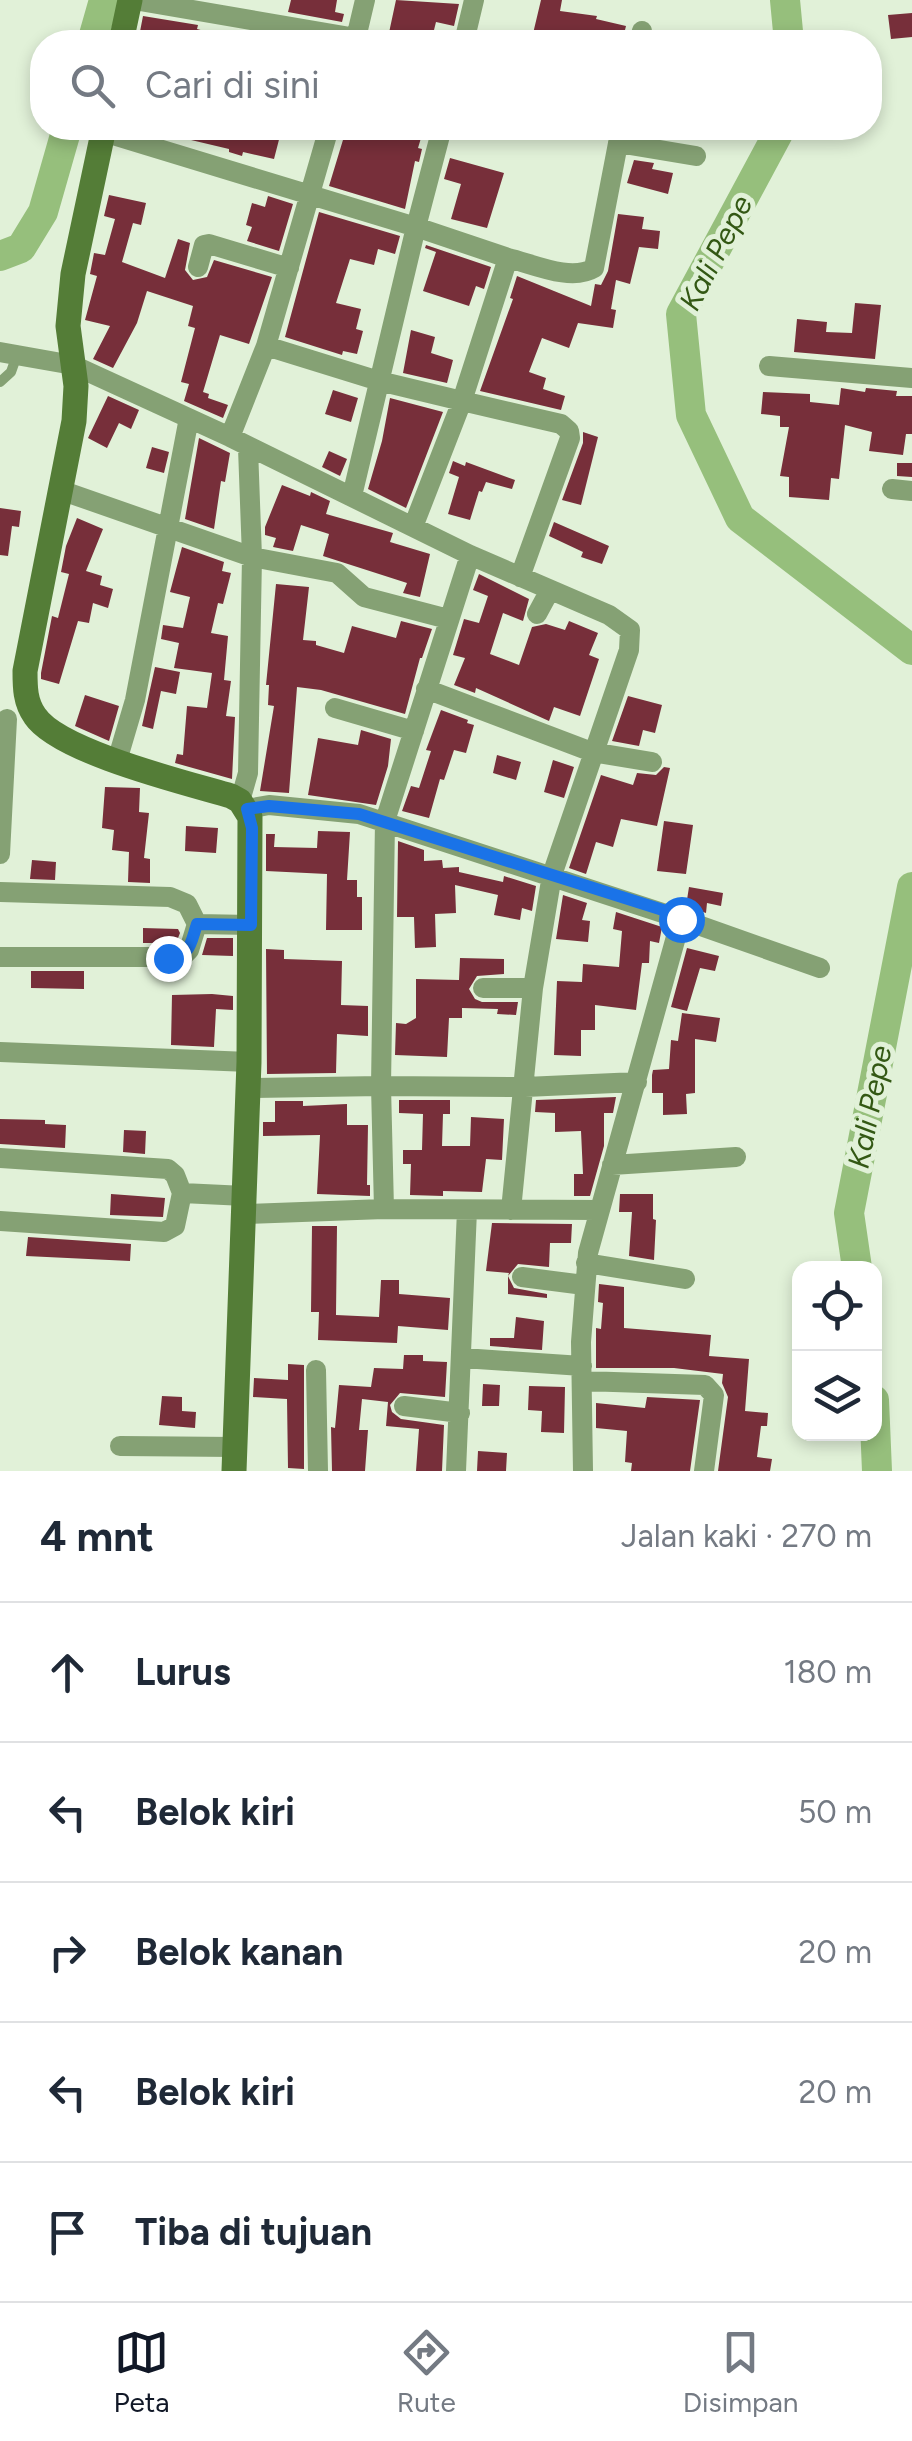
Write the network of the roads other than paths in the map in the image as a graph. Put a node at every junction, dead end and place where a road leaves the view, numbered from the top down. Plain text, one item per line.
1 (132, 0) edge
2 (365, 0) edge
3 (474, 0) edge
4 (124, 30) edge
5 (300, 30) edge
6 (363, 30) edge
7 (467, 30) edge
8 (101, 140) edge
9 (136, 140) edge
10 (325, 140) edge
11 (439, 140) edge
12 (619, 140) edge
13 (638, 140) edge
14 (696, 156) dead end
15 (310, 192) junction
16 (416, 227) junction
17 (508, 258) junction
18 (198, 267) dead end
19 (289, 268) junction
20 (266, 346) junction
21 (8, 354) edge
22 (74, 365) junction
23 (770, 366) dead end
24 (912, 378) edge
25 (0, 382) edge
26 (378, 382) junction
27 (462, 401) junction
28 (189, 418) junction
29 (239, 442) junction
30 (60, 490) junction
31 (352, 496) junction
32 (413, 527) junction
33 (168, 530) junction
34 (470, 555) junction
35 (252, 557) junction
36 (520, 577) junction
37 (550, 590) junction
38 (538, 614) dead end
39 (448, 619) junction
40 (426, 689) junction
41 (335, 708) dead end
42 (36, 718) junction
43 (4, 719) edge
44 (414, 731) junction
45 (592, 752) junction
46 (117, 761) junction
47 (652, 762) dead end
48 (244, 805) junction
49 (385, 822) junction
50 (0, 824) edge
51 (0, 854) edge
52 (552, 874) junction
53 (0, 892) edge
54 (681, 919) junction
55 (197, 924) junction
56 (251, 925) junction
57 (0, 957) edge
58 (820, 968) dead end
59 (484, 988) dead end
60 (534, 988) junction
61 (0, 1052) edge
62 (249, 1075) junction
63 (637, 1082) junction
64 (382, 1086) junction
65 (525, 1087) junction
66 (736, 1157) dead end
67 (0, 1158) edge
68 (612, 1165) junction
69 (182, 1193) junction
70 (246, 1205) junction
71 (384, 1209) junction
72 (467, 1210) junction
73 (511, 1210) junction
74 (598, 1210) junction
75 (0, 1222) edge
76 (585, 1274) junction
77 (522, 1277) dead end
78 (685, 1279) dead end
79 (463, 1358) junction
80 (316, 1370) dead end
81 (582, 1373) junction
82 (404, 1406) dead end
83 (460, 1413) junction
84 (120, 1446) dead end
85 (234, 1459) edge
86 (318, 1471) edge
87 (456, 1471) edge
88 (583, 1471) edge
89 (704, 1471) edge

1 - 4 main road
1 - 5 street
2 - 6 street
3 - 7 street
8 - 22 main road
9 - 15 street
10 - 15 street
11 - 16 street
12 - 17 street
13 - 14 street
15 - 16 street
15 - 19 street
16 - 17 street
16 - 26 street
17 - 27 street
18 - 19 street
19 - 20 street
20 - 26 street
20 - 29 street
21 - 22 street
21 - 25 lane
22 - 28 street
22 - 30 main road
23 - 24 street
26 - 27 street
26 - 31 street
27 - 32 street
27 - 36 street
28 - 29 street
28 - 33 street
29 - 31 street
29 - 35 street
30 - 33 street
30 - 42 main road
31 - 32 street
32 - 34 street
33 - 35 street
33 - 46 street
34 - 36 street
34 - 39 street
35 - 39 street
35 - 48 street
36 - 37 street
37 - 38 street
37 - 45 street
39 - 40 street
40 - 44 street
40 - 45 street
41 - 44 street
42 - 43 street
42 - 46 main road
43 - 50 street
44 - 49 street
45 - 47 street
45 - 52 street
46 - 48 main road
48 - 49 street
48 - 56 main road
49 - 52 street
49 - 64 street
50 - 51 street
52 - 54 street
52 - 60 street
53 - 55 street
54 - 58 street
54 - 63 street
55 - 56 street
55 - 57 street
56 - 62 main road
59 - 60 street
60 - 65 street
61 - 62 street
62 - 64 street
62 - 70 main road
63 - 65 street
63 - 68 street
64 - 65 street
64 - 71 street
65 - 73 street
66 - 68 street
67 - 69 street
68 - 74 street
69 - 70 street
69 - 75 street
70 - 71 street
70 - 85 main road
71 - 72 street
72 - 73 street
72 - 79 street
73 - 74 street
74 - 76 street
76 - 77 street
76 - 78 street
76 - 81 street
79 - 81 street
79 - 83 street
80 - 86 street
81 - 88 street
81 - 89 street
82 - 83 street
83 - 87 street
84 - 85 street

